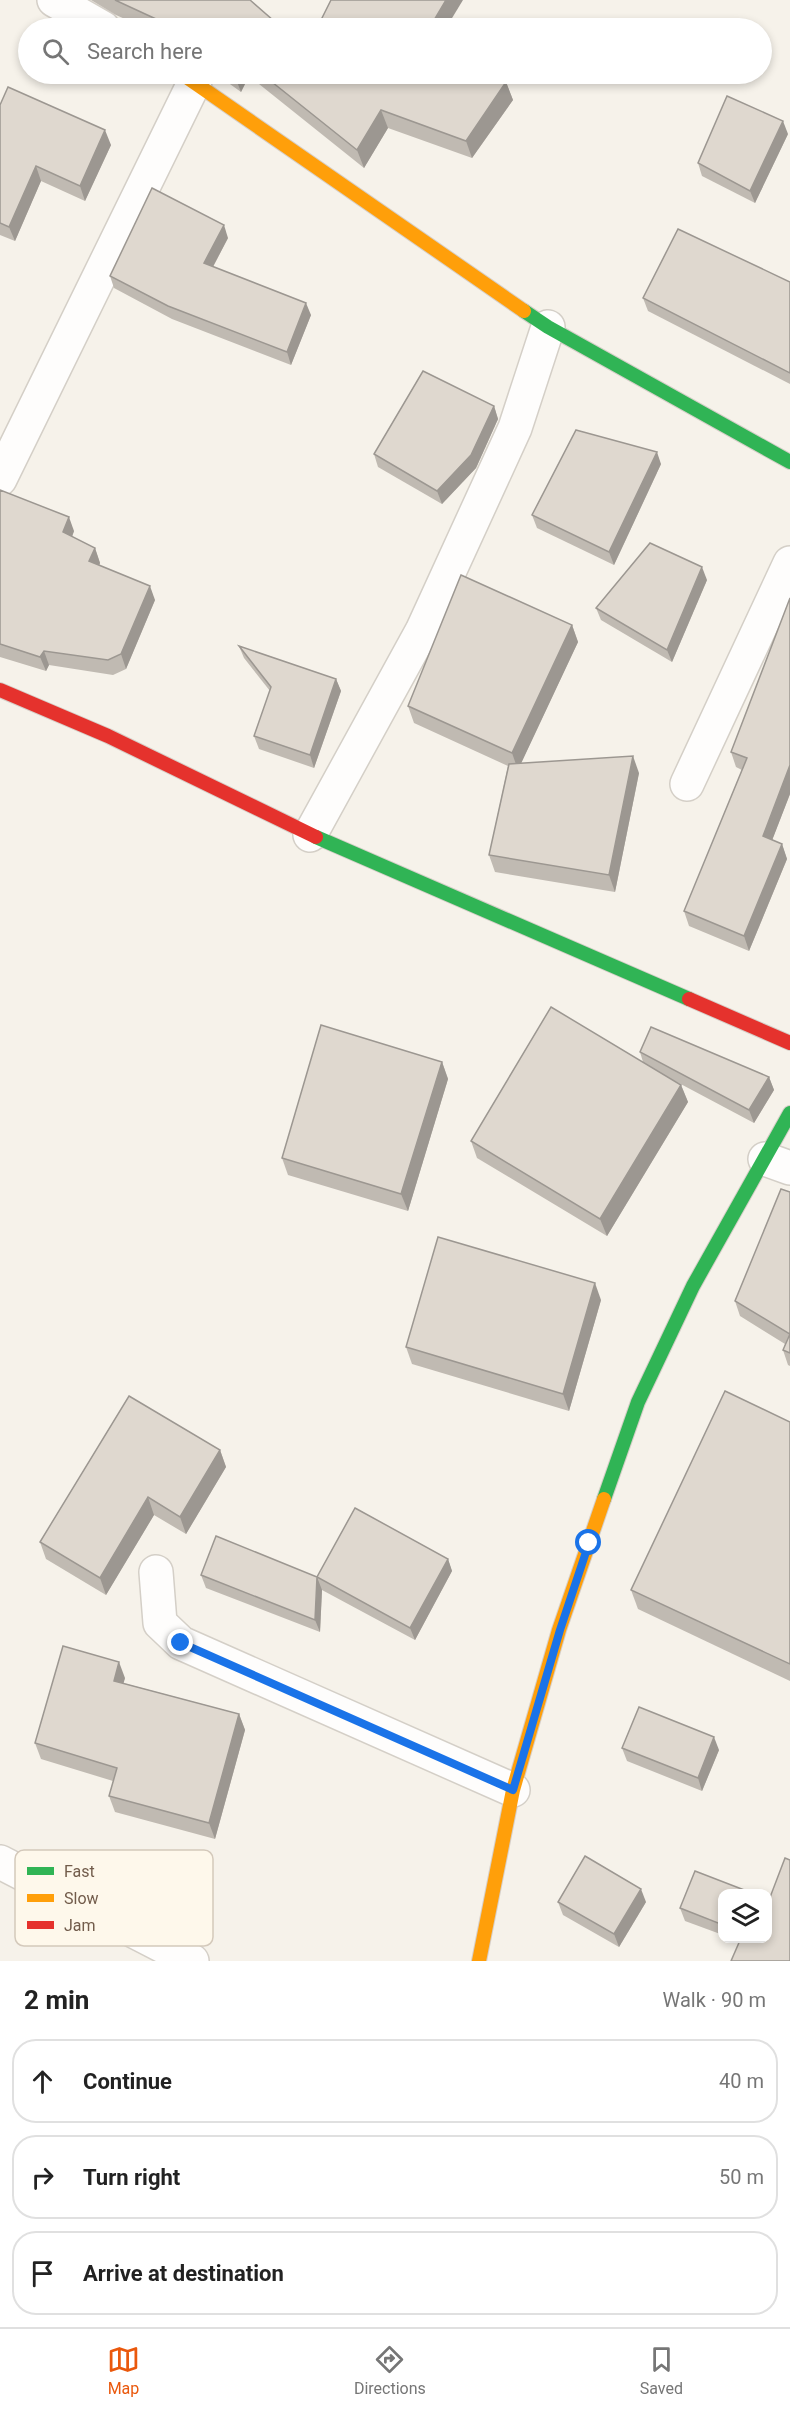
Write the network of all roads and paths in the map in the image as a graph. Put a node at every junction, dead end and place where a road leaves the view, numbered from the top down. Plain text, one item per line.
1 (54, 0) edge
2 (86, 18) edge
3 (185, 84) edge
4 (198, 84) edge
5 (548, 327) junction
6 (790, 462) edge
7 (0, 479) edge
8 (790, 563) edge
9 (0, 690) edge
10 (687, 784) dead end
11 (310, 835) junction
12 (790, 1043) edge
13 (790, 1113) edge
14 (778, 1164) edge
15 (156, 1572) dead end
16 (513, 1790) junction
17 (0, 1862) edge
18 (15, 1870) edge
19 (163, 1946) edge
20 (192, 1961) edge
21 (479, 1961) edge

1 - 2 street
3 - 7 street
4 - 5 street
5 - 6 street
5 - 11 street
8 - 10 street
9 - 11 street
11 - 12 street
13 - 14 street
14 - 16 street
15 - 16 street
16 - 21 street
17 - 18 street
19 - 20 street

